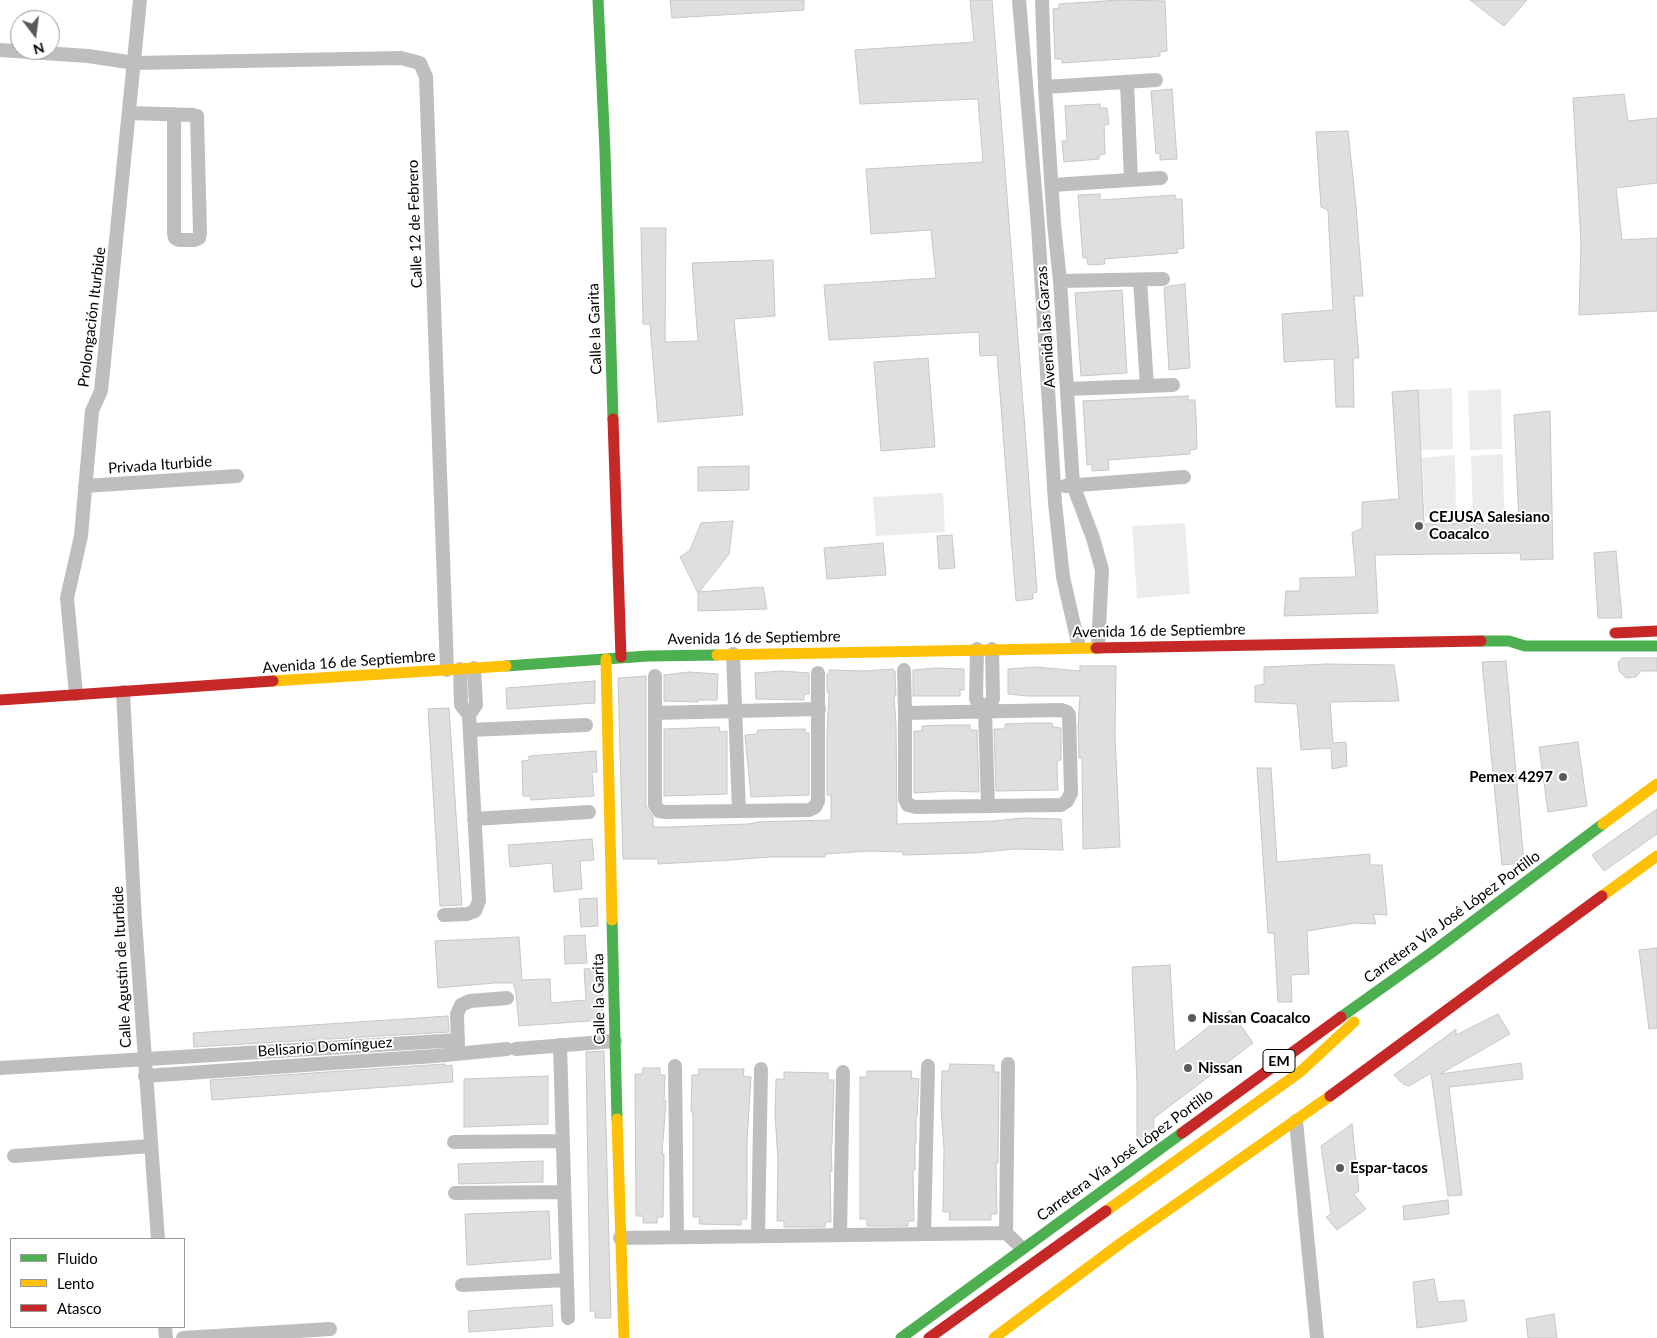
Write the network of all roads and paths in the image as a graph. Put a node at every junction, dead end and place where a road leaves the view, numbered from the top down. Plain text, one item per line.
1 (140, 0) edge
2 (598, 0) edge
3 (1019, 0) edge
4 (1042, 0) edge
5 (0, 50) edge
6 (135, 63) junction
7 (1156, 80) dead end
8 (1127, 82) junction
9 (1045, 87) junction
10 (130, 113) junction
11 (174, 114) junction
12 (1161, 178) dead end
13 (1131, 180) junction
14 (1052, 185) junction
15 (1054, 224) junction
16 (1038, 226) junction
17 (1163, 279) dead end
18 (1140, 280) junction
19 (1060, 281) junction
20 (1173, 385) dead end
21 (1147, 386) junction
22 (1067, 389) junction
23 (237, 476) dead end
24 (1184, 477) dead end
25 (1073, 485) junction
26 (85, 486) junction
27 (1053, 487) junction
28 (1657, 632) edge
29 (1603, 633) dead end
30 (1527, 634) dead end
31 (1509, 641) junction
32 (1657, 646) edge
33 (1098, 647) junction
34 (1078, 648) junction
35 (976, 649) junction
36 (992, 649) junction
37 (733, 654) junction
38 (621, 657) junction
39 (606, 658) junction
40 (461, 669) junction
41 (904, 670) dead end
42 (818, 672) dead end
43 (655, 676) dead end
44 (124, 692) junction
45 (76, 694) junction
46 (0, 700) edge
47 (819, 709) junction
48 (735, 711) junction
49 (985, 711) junction
50 (655, 713) junction
51 (904, 713) junction
52 (586, 725) dead end
53 (470, 730) junction
54 (1657, 784) edge
55 (988, 806) junction
56 (739, 811) junction
57 (589, 812) dead end
58 (474, 819) junction
59 (1657, 856) edge
60 (444, 916) dead end
61 (1431, 953) junction
62 (507, 998) dead end
63 (615, 1041) junction
64 (560, 1045) junction
65 (458, 1048) junction
66 (144, 1060) junction
67 (1008, 1064) dead end
68 (675, 1066) dead end
69 (928, 1066) dead end
70 (0, 1068) edge
71 (761, 1069) dead end
72 (843, 1072) dead end
73 (145, 1076) junction
74 (1296, 1121) junction
75 (563, 1141) junction
76 (454, 1142) dead end
77 (150, 1146) junction
78 (14, 1156) dead end
79 (564, 1192) junction
80 (455, 1193) dead end
81 (1006, 1233) junction
82 (924, 1234) junction
83 (840, 1235) junction
84 (758, 1236) junction
85 (677, 1237) junction
86 (158, 1238) edge
87 (620, 1238) junction
88 (1022, 1248) junction
89 (567, 1280) junction
90 (462, 1285) dead end
91 (568, 1318) dead end
92 (330, 1329) dead end
93 (183, 1338) edge
94 (624, 1338) edge
95 (901, 1338) edge
96 (929, 1338) edge
97 (994, 1338) edge
98 (1317, 1338) edge

1 - 6 street, Prolongación Iturbide
2 - 38 main road, Calle la Garita
3 - 16 street, Avenida las Garzas
4 - 9 street, Avenida las Garzas
5 - 6 street
6 - 10 street, Prolongación Iturbide
6 - 40 street, Calle 12 de Febrero
7 - 8 street
8 - 9 street
8 - 13 street
9 - 14 street, Avenida las Garzas
10 - 11 street
10 - 26 street, Prolongación Iturbide
11 - 11 street
12 - 13 street
13 - 14 street
14 - 15 street, Avenida las Garzas
15 - 16 street
15 - 19 street, Avenida las Garzas
16 - 27 street, Avenida las Garzas
17 - 18 street
18 - 19 street
18 - 21 street
19 - 22 street, Avenida las Garzas
20 - 21 street
21 - 22 street
22 - 25 street, Avenida las Garzas
23 - 26 street, Privada Iturbide
24 - 25 street
25 - 27 street
25 - 33 street, Avenida las Garzas
26 - 45 street, Prolongación Iturbide
27 - 34 street, Avenida las Garzas
28 - 29 main road
30 - 31 main road, Avenida 16 de Septiembre
31 - 32 main road, Avenida 16 de Septiembre
31 - 33 main road, Avenida 16 de Septiembre
33 - 34 main road, Avenida 16 de Septiembre
34 - 36 main road, Avenida 16 de Septiembre
35 - 36 main road, Avenida 16 de Septiembre
35 - 37 main road, Avenida 16 de Septiembre
35 - 49 street
36 - 49 street
37 - 38 main road, Avenida 16 de Septiembre
37 - 48 street
38 - 39 main road, Avenida 16 de Septiembre
39 - 40 main road, Avenida 16 de Septiembre
39 - 63 main road, Calle la Garita
40 - 44 main road, Avenida 16 de Septiembre
40 - 53 street
41 - 51 street
42 - 47 street
43 - 50 street
44 - 45 main road, Avenida 16 de Septiembre
44 - 66 street, Calle Agustín de Iturbide
45 - 46 main road, Avenida 16 de Septiembre
47 - 48 street
47 - 56 street
48 - 50 street
48 - 56 street
49 - 51 street
49 - 55 street
49 - 55 street
50 - 56 street
51 - 55 street
52 - 53 street
53 - 58 street
54 - 61 main road, Carretera Vía José López Portillo / EM
57 - 58 street
58 - 60 street
59 - 74 main road
61 - 88 main road, Carretera Vía José López Portillo / EM
61 - 96 main road
62 - 65 street
63 - 64 street, Belisario Domínguez
63 - 87 main road, Calle la Garita
64 - 65 street, Belisario Domínguez
64 - 75 street
65 - 66 street, Belisario Domínguez
65 - 73 street, Belisario Domínguez
66 - 70 street, Belisario Domínguez
66 - 73 street, Calle Agustín de Iturbide
67 - 81 street
68 - 85 street
69 - 82 street
71 - 84 street
72 - 83 street
73 - 77 street, Calle Agustín de Iturbide
74 - 97 main road
74 - 98 street
75 - 76 street
75 - 79 street
77 - 78 street
77 - 86 street, Calle Agustín de Iturbide
79 - 80 street
79 - 89 street
81 - 82 street
81 - 88 street
82 - 83 street
83 - 84 street
84 - 85 street
85 - 87 street
87 - 94 main road, Calle la Garita
88 - 95 main road, Carretera Vía José López Portillo / EM
89 - 90 street
89 - 91 street
92 - 93 street

